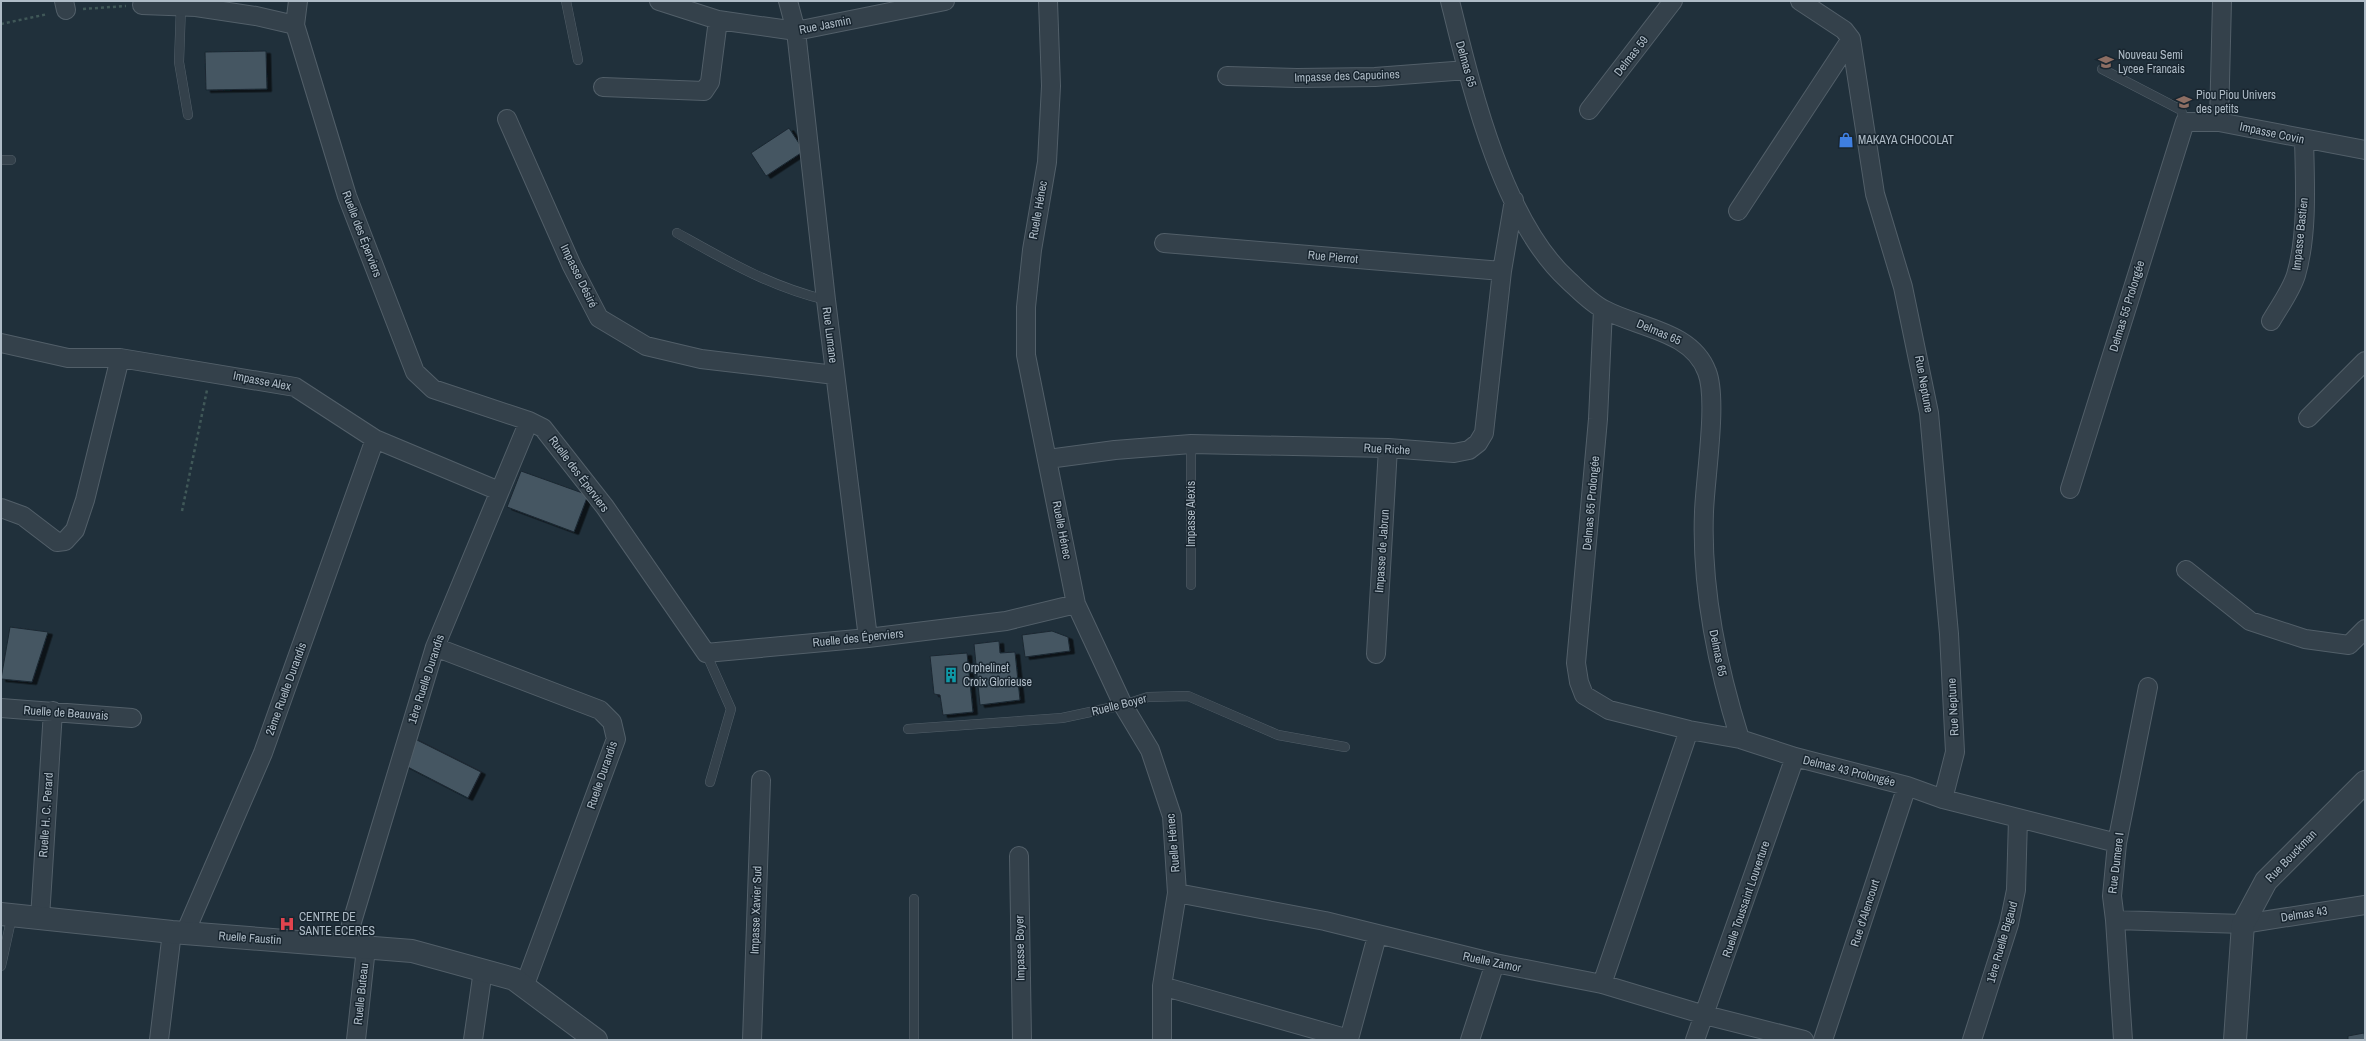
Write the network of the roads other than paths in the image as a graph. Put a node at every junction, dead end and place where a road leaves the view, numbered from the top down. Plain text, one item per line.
1 (298, 1) edge
2 (566, 1) edge
3 (659, 1) edge
4 (788, 1) edge
5 (945, 1) edge
6 (1048, 1) edge
7 (1450, 1) edge
8 (1673, 1) edge
9 (1800, 1) edge
10 (2222, 1) edge
11 (142, 5) dead end
12 (191, 5) edge
13 (718, 20) junction
14 (295, 25) junction
15 (796, 31) junction
16 (1851, 39) junction
17 (578, 60) dead end
18 (2102, 69) dead end
19 (1467, 70) junction
20 (1227, 76) dead end
21 (603, 87) dead end
22 (1589, 110) dead end
23 (188, 115) dead end
24 (507, 119) dead end
25 (2185, 122) junction
26 (2219, 122) junction
27 (2304, 140) junction
28 (2365, 150) edge
29 (1, 160) edge
30 (11, 160) dead end
31 (1514, 200) junction
32 (1738, 211) dead end
33 (677, 233) dead end
34 (1164, 243) dead end
35 (1502, 271) junction
36 (826, 300) junction
37 (1603, 309) junction
38 (2271, 321) dead end
39 (1, 343) edge
40 (120, 358) junction
41 (2365, 361) edge
42 (835, 375) junction
43 (2308, 418) dead end
44 (529, 421) junction
45 (375, 439) junction
46 (1191, 444) junction
47 (1388, 448) junction
48 (1048, 459) junction
49 (2070, 489) dead end
50 (499, 491) junction
51 (1, 508) edge
52 (2186, 570) dead end
53 (1191, 585) dead end
54 (1076, 604) junction
55 (2365, 628) edge
56 (868, 638) junction
57 (435, 647) junction
58 (706, 653) junction
59 (1376, 654) dead end
60 (2148, 688) dead end
61 (1584, 695) joint
62 (1123, 705) junction
63 (1, 708) edge
64 (53, 711) junction
65 (132, 718) dead end
66 (908, 729) dead end
67 (1689, 730) junction
68 (1740, 738) junction
69 (1345, 747) dead end
70 (1795, 757) junction
71 (761, 780) dead end
72 (710, 782) dead end
73 (2365, 782) edge
74 (1907, 786) junction
75 (1943, 799) junction
76 (2018, 818) junction
77 (2117, 843) junction
78 (1019, 856) dead end
79 (1177, 893) junction
80 (914, 899) dead end
81 (2365, 905) edge
82 (6, 915) edge
83 (40, 918) junction
84 (2115, 920) junction
85 (2243, 924) junction
86 (178, 933) junction
87 (1377, 936) junction
88 (355, 946) junction
89 (1495, 963) junction
90 (1, 966) edge
91 (483, 970) junction
92 (1602, 984) junction
93 (1162, 986) junction
94 (524, 987) junction
95 (1706, 1015) junction
96 (1349, 1039) edge
97 (159, 1040) edge
98 (356, 1040) edge
99 (473, 1040) edge
100 (596, 1040) edge
101 (752, 1040) edge
102 (914, 1040) edge
103 (1022, 1040) edge
104 (1162, 1040) edge
105 (1470, 1040) edge
106 (1695, 1040) edge
107 (1804, 1040) edge
108 (1823, 1040) edge
109 (1972, 1040) edge
110 (2123, 1040) edge
111 (2235, 1040) edge

1 - 14 street, Ruelle des Éperviers
2 - 17 lane
3 - 13 street, Rue Jasmin
4 - 15 street, Rue Lumane
5 - 15 street, Rue Jasmin
6 - 48 street, Ruelle Hénec
7 - 19 street, Delmas 65
8 - 22 street, Delmas 59
9 - 16 street
10 - 26 street
11 - 12 street
12 - 14 street
12 - 23 lane
13 - 15 street, Rue Jasmin
13 - 21 street
14 - 44 street, Ruelle des Éperviers
15 - 36 street, Rue Lumane
16 - 32 street
16 - 75 street, Rue Neptune
18 - 25 lane
19 - 20 street, Impasse des Capucines
19 - 31 street, Delmas 65
24 - 42 street, Impasse Désiré
25 - 26 street, Impasse Covin
25 - 49 street, Delmas 55 Prolongée
26 - 27 street, Impasse Covin
27 - 28 street, Impasse Covin
27 - 38 street, Impasse Bastien
29 - 30 lane
31 - 35 street, Rue Riche
31 - 37 street, Delmas 65
33 - 36 lane
34 - 35 street, Rue Pierrot
35 - 47 street, Rue Riche
36 - 42 street, Rue Lumane
37 - 61 street, Delmas 65 Prolongée
37 - 68 street, Delmas 65
39 - 40 street, Impasse Alex
40 - 45 street, Impasse Alex
40 - 51 street
41 - 43 street
42 - 56 street, Rue Lumane
44 - 50 street, 1ère Ruelle Durandis
44 - 58 street, Ruelle des Éperviers
45 - 50 street, Impasse Alex
45 - 86 street, 2ème Ruelle Durandis
46 - 47 street, Rue Riche
46 - 48 street, Rue Riche
46 - 53 lane, Impasse Alexis
47 - 59 street, Impasse de Jabrun
48 - 54 street, Ruelle Hénec
50 - 57 street, 1ère Ruelle Durandis
52 - 55 street
54 - 56 street, Ruelle des Éperviers
54 - 62 street, Ruelle Hénec
56 - 58 street, Ruelle des Éperviers
57 - 88 street, 1ère Ruelle Durandis
57 - 94 street, Ruelle Durandis
58 - 72 lane
60 - 77 street, Rue Dumere I
61 - 67 street, Delmas 43 Prolongée
62 - 66 lane, Ruelle Boyer
62 - 69 lane, Ruelle Boyer
62 - 79 street, Ruelle Hénec
63 - 64 street, Ruelle de Beauvais
64 - 65 street, Ruelle de Beauvais
64 - 83 street, Ruelle H. C. Perard
67 - 68 street, Delmas 43 Prolongée
67 - 92 street
68 - 70 street, Delmas 43 Prolongée
70 - 74 street, Delmas 43 Prolongée
70 - 95 street, Ruelle Toussaint Louverture
71 - 101 street, Impasse Xavier Sud
73 - 85 street, Rue Bouckman
74 - 75 street, Delmas 43 Prolongée
74 - 108 street, Rue d'Alencourt
75 - 76 street, Delmas 43 Prolongée
76 - 77 street, Delmas 43 Prolongée
76 - 109 street, 1ère Ruelle Bigaud
77 - 84 street, Rue Dumere I
78 - 103 street, Impasse Boyer
79 - 87 street, Ruelle Zamor
79 - 93 street, Ruelle Hénec
80 - 102 lane
81 - 85 street, Delmas 43
82 - 83 street, Ruelle Faustin
82 - 90 lane
83 - 86 street, Ruelle Faustin
84 - 85 street, Delmas 43
84 - 110 street, Rue Dumere I
85 - 111 street, Rue Bouckman
86 - 88 street, Ruelle Faustin
86 - 97 street, 2ème Ruelle Durandis
87 - 89 street, Ruelle Zamor
87 - 96 street
88 - 91 street, Ruelle Faustin
88 - 98 street, Ruelle Buteau
89 - 92 street, Ruelle Zamor
89 - 105 street
91 - 94 street, Ruelle Faustin
91 - 99 street
92 - 95 street, Ruelle Zamor
93 - 96 street
93 - 104 street, Ruelle Hénec
94 - 100 street, Ruelle Faustin
95 - 106 street, Ruelle Toussaint Louverture
95 - 107 street, Ruelle Zamor

